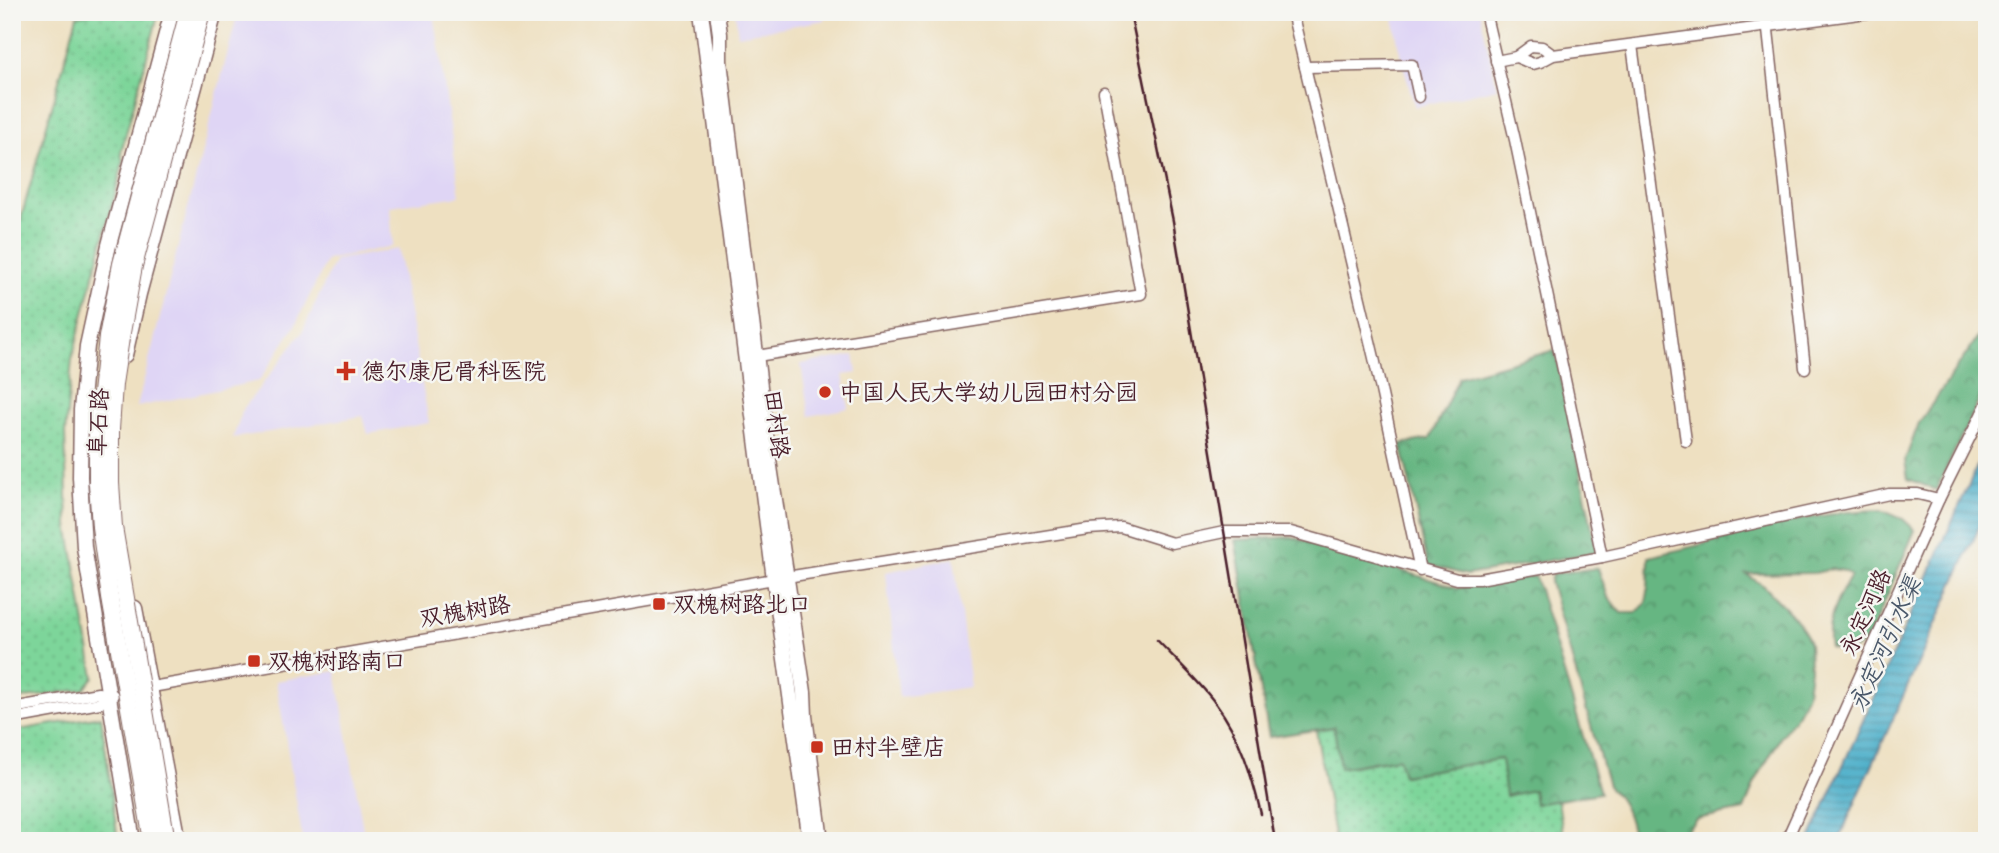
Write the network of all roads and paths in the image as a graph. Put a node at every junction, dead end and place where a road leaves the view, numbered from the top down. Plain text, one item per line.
1 (172, 12) edge
2 (188, 12) edge
3 (202, 12) edge
4 (215, 12) edge
5 (701, 12) edge
6 (717, 12) edge
7 (1292, 12) edge
8 (1485, 12) edge
9 (1766, 12) edge
10 (1874, 12) edge
11 (1767, 26) junction
12 (1632, 46) junction
13 (1553, 55) junction
14 (1516, 57) junction
15 (1496, 61) junction
16 (1304, 67) junction
17 (1104, 92) dead end
18 (1419, 97) dead end
19 (757, 356) junction
20 (1805, 368) dead end
21 (1987, 403) edge
22 (1686, 441) dead end
23 (1938, 499) junction
24 (1602, 557) junction
25 (1420, 570) junction
26 (780, 578) junction
27 (150, 688) junction
28 (109, 696) junction
29 (12, 708) edge
30 (12, 719) edge
31 (132, 841) edge
32 (152, 841) edge
33 (167, 841) edge
34 (178, 841) edge
35 (810, 841) edge
36 (821, 841) edge
37 (1786, 841) edge

1 - 28 main road, 阜石路
2 - 32 highway, 阜石路, bridge
3 - 33 highway, 阜石路, bridge
4 - 27 main road, 阜石路
5 - 26 main road, 田村路
6 - 19 main road, 田村路
7 - 16 street
8 - 15 street
9 - 11 street
10 - 11 street
11 - 12 street
11 - 20 street
12 - 13 street
12 - 22 street
13 - 14 street
13 - 14 street
14 - 15 street
15 - 24 street
16 - 18 street
16 - 25 street
17 - 19 street
19 - 26 main road, 田村路
21 - 23 street, 永定河路
23 - 24 street, 双槐树路
23 - 37 street, 永定河路
24 - 25 street, 双槐树路
25 - 26 street, 双槐树路
26 - 27 street, 双槐树路
26 - 35 main road, 田村路
26 - 36 main road, 田村路
27 - 28 street, 双槐树路
27 - 34 main road, 阜石路
28 - 29 street
28 - 30 street
28 - 31 main road, 阜石路

